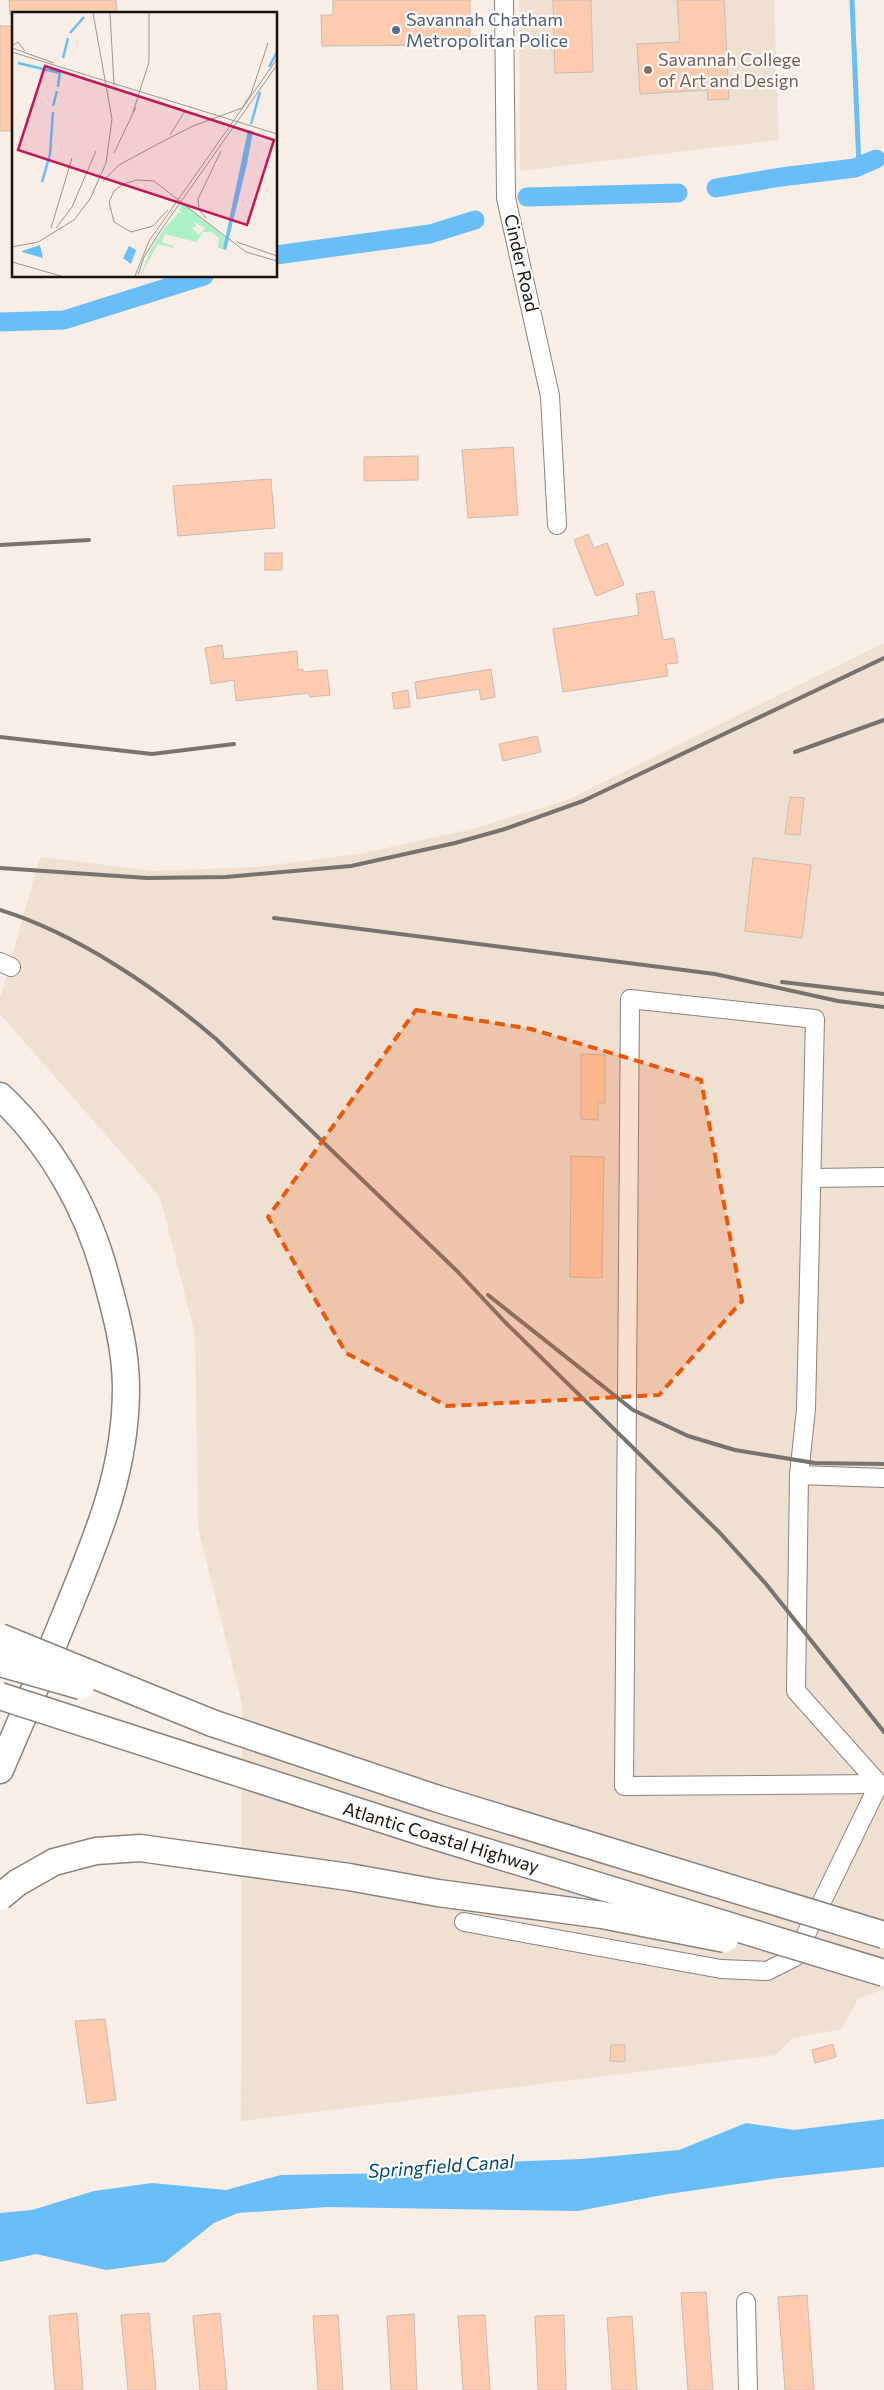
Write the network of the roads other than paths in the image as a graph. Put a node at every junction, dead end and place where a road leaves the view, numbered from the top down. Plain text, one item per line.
1 (504, 0) edge
2 (557, 525) dead end
3 (0, 1096) edge
4 (884, 1177) edge
5 (812, 1178) junction
6 (799, 1475) junction
7 (884, 1478) edge
8 (0, 1637) edge
9 (0, 1663) edge
10 (0, 1696) edge
11 (212, 1724) junction
12 (0, 1770) edge
13 (879, 1784) junction
14 (0, 1897) edge
15 (464, 1922) dead end
16 (884, 1935) edge
17 (826, 1955) junction
18 (884, 1973) edge
19 (746, 2302) dead end
20 (748, 2390) edge

1 - 2 street, Cinder Road
3 - 12 highway
4 - 5 street
5 - 6 street
5 - 13 street
6 - 7 street
6 - 13 street
8 - 11 highway, bridge
9 - 11 highway, Atlantic Coastal Highway, bridge
10 - 17 highway, Atlantic Coastal Highway, bridge
11 - 16 highway, Atlantic Coastal Highway, bridge
13 - 15 street
14 - 17 highway, bridge
17 - 18 highway, Atlantic Coastal Highway, bridge
19 - 20 street

